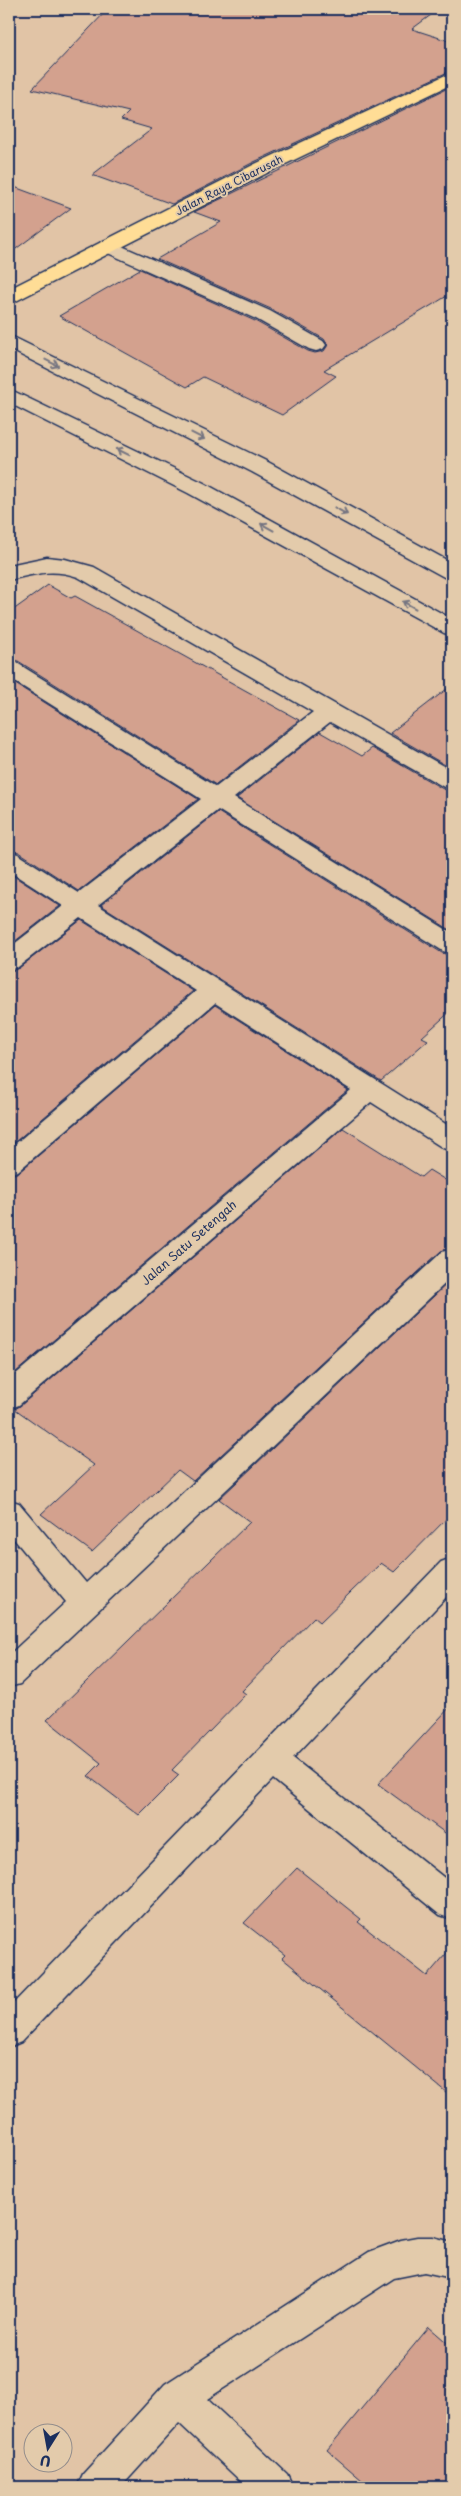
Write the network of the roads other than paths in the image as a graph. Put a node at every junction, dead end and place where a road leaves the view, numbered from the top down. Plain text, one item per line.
1 (452, 77) edge
2 (108, 246) junction
3 (9, 298) edge
4 (9, 341) edge
5 (316, 345) dead end
6 (9, 395) edge
7 (452, 572) edge
8 (9, 574) edge
9 (452, 628) edge
10 (9, 668) edge
11 (329, 711) junction
12 (452, 781) edge
13 (216, 797) junction
14 (9, 860) edge
15 (80, 905) junction
16 (452, 945) edge
17 (9, 961) edge
18 (214, 990) junction
19 (369, 1089) junction
20 (452, 1141) edge
21 (9, 1164) edge
22 (452, 1260) edge
23 (9, 1397) edge
24 (9, 1512) edge
25 (452, 1571) edge
26 (85, 1603) junction
27 (9, 1674) edge
28 (270, 1758) junction
29 (452, 1904) edge
30 (9, 2031) edge
31 (452, 2260) edge
32 (178, 2397) junction
33 (96, 2487) edge
34 (274, 2487) edge

1 - 2 main road, Jalan Raya Cibarusah
2 - 3 main road, Jalan Raya Cibarusah
2 - 5 street
4 -> 7 street
9 -> 6 street
8 - 11 street
10 - 13 street
11 - 12 street
11 - 13 street
13 - 15 street
13 - 16 street
14 - 15 street
15 - 17 street
15 - 18 street
18 - 19 street
18 - 21 street
19 - 20 street
19 - 23 street, Jalan Satu Setengah
22 - 26 street
24 - 26 street
25 - 28 street
26 - 27 street
28 - 29 street
28 - 30 street
31 - 32 street
32 - 33 street
32 - 34 street

